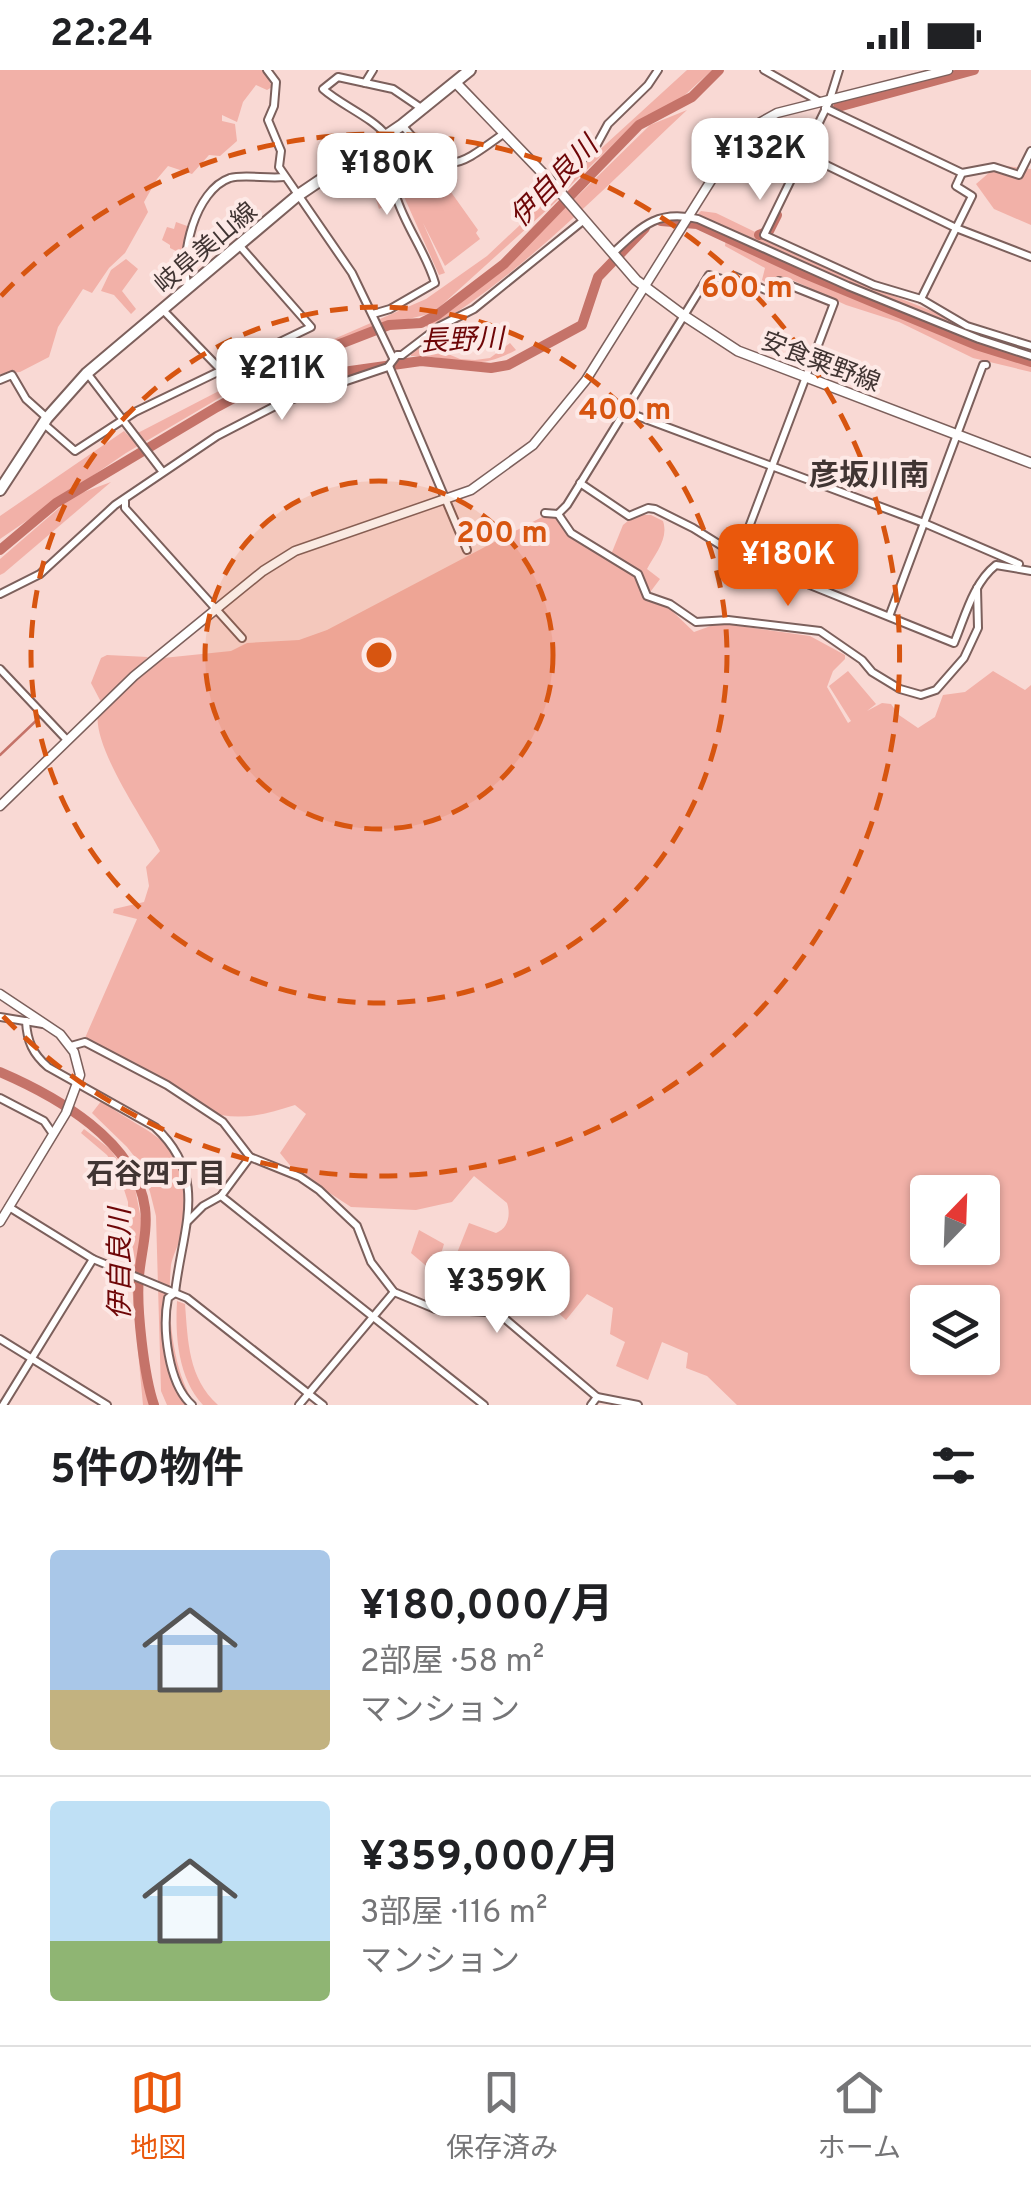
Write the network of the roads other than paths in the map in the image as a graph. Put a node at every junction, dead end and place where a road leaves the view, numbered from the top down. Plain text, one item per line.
1 (267, 70) edge
2 (373, 70) edge
3 (470, 70) edge
4 (658, 70) edge
5 (764, 70) edge
6 (839, 70) edge
7 (948, 70) edge
8 (456, 82) junction
9 (365, 83) junction
10 (826, 104) junction
11 (421, 108) junction
12 (402, 125) junction
13 (750, 128) junction
14 (503, 134) junction
15 (386, 136) junction
16 (1031, 151) edge
17 (805, 154) junction
18 (962, 173) junction
19 (284, 177) junction
20 (556, 184) junction
21 (298, 196) junction
22 (688, 218) junction
23 (582, 219) junction
24 (956, 228) junction
25 (239, 245) junction
26 (615, 257) junction
27 (1031, 258) edge
28 (188, 288) junction
29 (644, 288) junction
30 (921, 300) junction
31 (162, 309) junction
32 (373, 315) junction
33 (682, 315) junction
34 (1030, 342) edge
35 (1031, 356) edge
36 (391, 359) junction
37 (986, 365) dead end
38 (220, 370) junction
39 (88, 373) junction
40 (806, 378) junction
41 (0, 380) edge
42 (624, 411) junction
43 (122, 420) junction
44 (46, 421) junction
45 (956, 434) junction
46 (1031, 463) edge
47 (160, 467) junction
48 (773, 468) junction
49 (580, 483) junction
50 (0, 490) edge
51 (447, 499) junction
52 (125, 501) junction
53 (545, 513) dead end
54 (558, 514) junction
55 (924, 523) junction
56 (467, 550) dead end
57 (738, 556) junction
58 (1031, 570) edge
59 (977, 588) junction
60 (0, 594) edge
61 (218, 607) junction
62 (890, 614) junction
63 (242, 638) dead end
64 (0, 669) edge
65 (68, 740) junction
66 (0, 806) edge
67 (0, 994) edge
68 (0, 1017) edge
69 (26, 1021) junction
70 (47, 1023) junction
71 (71, 1046) junction
72 (78, 1084) junction
73 (0, 1098) edge
74 (54, 1132) junction
75 (250, 1157) junction
76 (221, 1196) junction
77 (9, 1207) junction
78 (0, 1222) edge
79 (187, 1222) junction
80 (93, 1260) junction
81 (172, 1292) junction
82 (394, 1292) junction
83 (373, 1316) junction
84 (0, 1339) edge
85 (31, 1358) junction
86 (308, 1394) junction
87 (597, 1397) junction
88 (3, 1405) edge
89 (107, 1405) edge
90 (192, 1405) edge
91 (299, 1405) edge
92 (323, 1405) edge
93 (484, 1405) edge
94 (590, 1405) edge
95 (638, 1405) edge

1 - 19 street
2 - 9 street
3 - 8 main road, 岐阜美山線
4 - 20 street
5 - 10 street
6 - 10 street
7 - 10 street
8 - 11 main road, 岐阜美山線
8 - 14 main road, 安食粟野線
9 - 11 street
9 - 15 street
10 - 13 street
10 - 17 street
10 - 18 street
11 - 12 main road, 岐阜美山線
12 - 14 street
12 - 15 main road, 岐阜美山線
13 - 17 street
13 - 22 street
14 - 20 main road, 安食粟野線
15 - 21 main road, 岐阜美山線
15 - 32 street
16 - 18 street
17 - 24 street
17 - 30 street
18 - 24 street
19 - 21 street
19 - 28 street
20 - 23 main road, 安食粟野線
21 - 25 main road, 岐阜美山線
21 - 32 street
22 - 26 street
22 - 29 street
22 - 35 street
23 - 26 main road, 安食粟野線
23 - 36 street
24 - 27 street
24 - 30 street
25 - 28 main road, 岐阜美山線
25 - 38 street
26 - 29 main road, 安食粟野線
28 - 31 main road, 岐阜美山線
29 - 33 main road, 安食粟野線
29 - 51 street
30 - 34 street
31 - 38 street
31 - 39 main road, 岐阜美山線
32 - 36 street
33 - 40 main road, 安食粟野線
33 - 40 street
33 - 42 street
36 - 47 street
36 - 51 street
37 - 45 street
38 - 43 street
39 - 43 street
39 - 44 main road, 岐阜美山線
40 - 45 main road, 安食粟野線
40 - 48 street
41 - 44 street
42 - 48 street
42 - 49 street
43 - 44 street
43 - 47 street
44 - 50 main road, 岐阜美山線
45 - 46 main road, 安食粟野線
45 - 55 street
47 - 52 street
48 - 55 street
48 - 57 street
49 - 54 street
49 - 57 street
51 - 56 street
51 - 61 street
52 - 60 street
52 - 61 street
53 - 54 street
54 - 59 street
55 - 58 street
55 - 62 street
57 - 62 street
58 - 59 street
59 - 62 street
61 - 63 street
61 - 65 street
64 - 65 street
65 - 66 street
67 - 70 street
68 - 69 street
69 - 70 street
69 - 72 street
70 - 71 street
71 - 72 street
71 - 75 street
72 - 74 street
72 - 79 street
73 - 74 street
74 - 77 street
75 - 76 street
75 - 82 street
76 - 79 street
76 - 83 street
77 - 78 street
77 - 80 street
79 - 81 street
80 - 81 street
80 - 85 street
81 - 86 street
81 - 90 street
82 - 83 street
82 - 87 street
83 - 86 street
83 - 93 street
84 - 85 street
85 - 88 street
85 - 89 street
86 - 91 street
86 - 92 street
87 - 94 street
87 - 95 street

